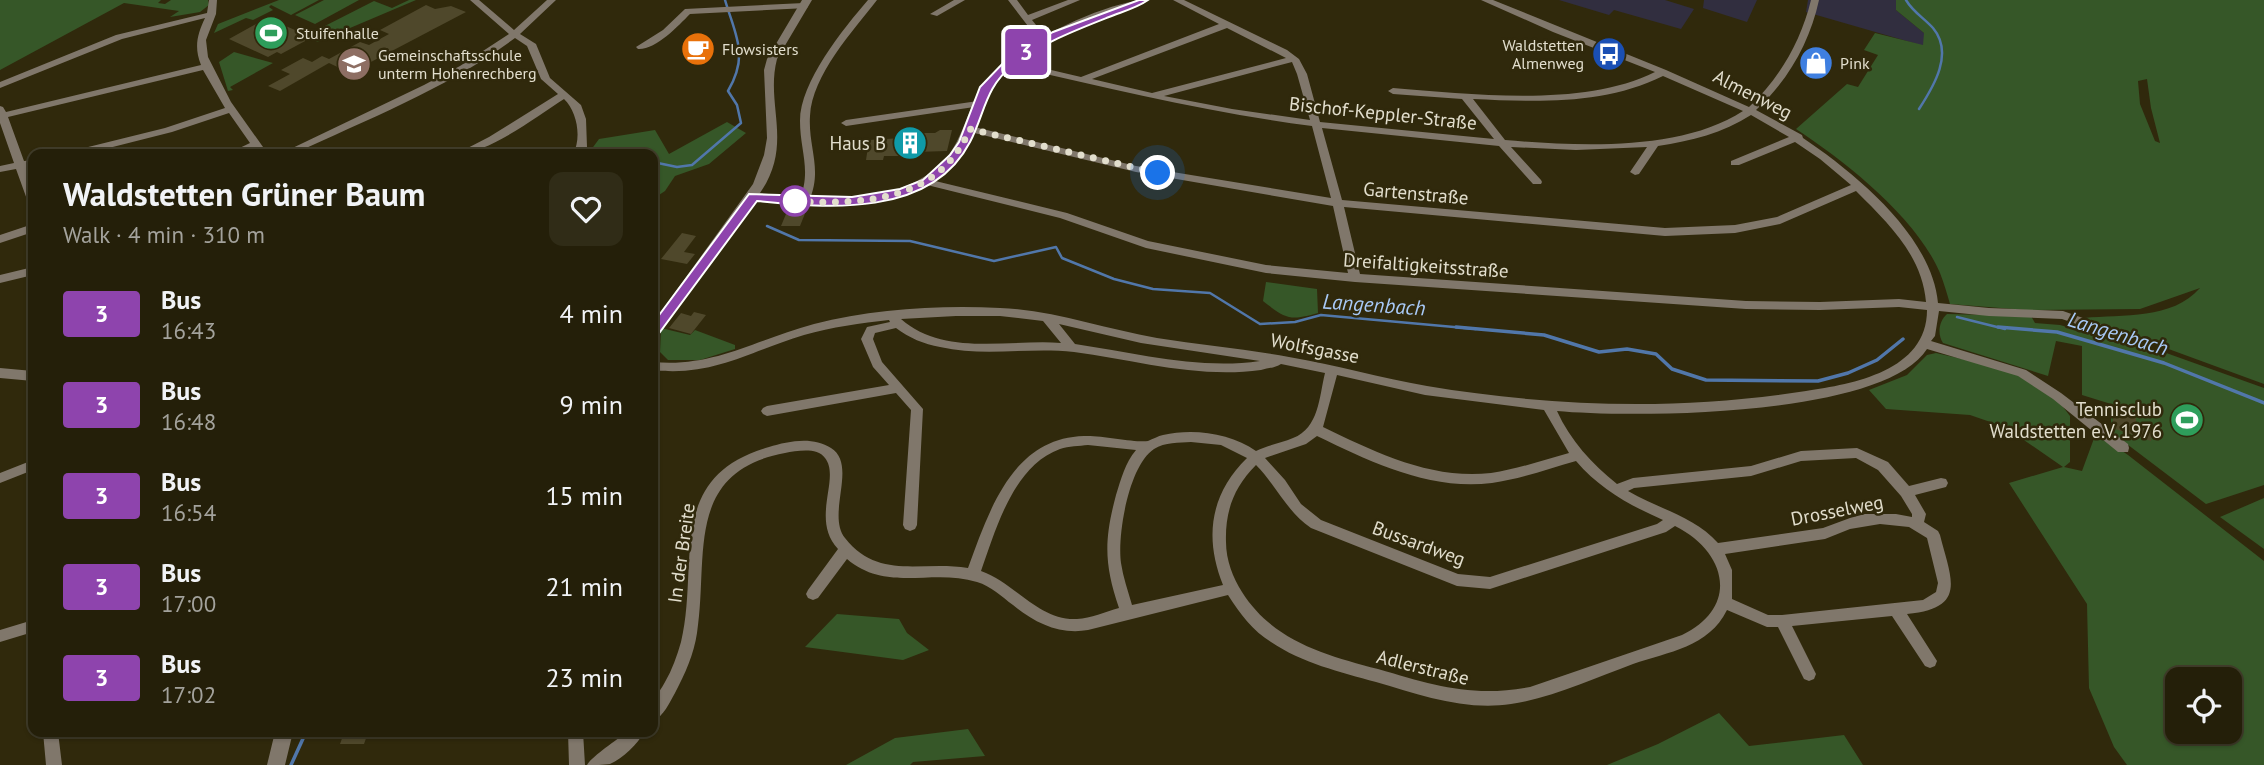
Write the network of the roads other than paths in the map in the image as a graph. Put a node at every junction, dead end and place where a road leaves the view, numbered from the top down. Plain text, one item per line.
1 (213, 0) edge
2 (474, 0) edge
3 (552, 0) edge
4 (692, 0) edge
5 (873, 0) edge
6 (961, 0) edge
7 (1012, 0) edge
8 (1076, 0) edge
9 (1143, 0) edge
10 (1177, 0) edge
11 (1485, 0) edge
12 (1800, 0) edge
13 (1815, 2) edge
14 (805, 3) edge
15 (688, 11) junction
16 (212, 14) junction
17 (934, 15) dead end
18 (1025, 19) junction
19 (1227, 24) junction
20 (514, 34) junction
21 (1044, 41) junction
22 (640, 47) dead end
23 (1293, 59) junction
24 (1009, 63) junction
25 (209, 66) junction
26 (1663, 72) junction
27 (1084, 80) junction
28 (0, 85) edge
29 (1393, 91) dead end
30 (564, 95) junction
31 (1151, 96) junction
32 (1466, 97) junction
33 (978, 104) junction
34 (231, 109) junction
35 (1751, 110) junction
36 (1, 113) edge
37 (846, 123) dead end
38 (1317, 125) junction
39 (970, 129) junction
40 (1798, 137) junction
41 (1656, 142) junction
42 (1502, 143) junction
43 (256, 144) junction
44 (92, 149) edge
45 (244, 149) edge
46 (260, 149) edge
47 (296, 149) edge
48 (472, 149) edge
49 (581, 149) edge
50 (1735, 163) dead end
51 (28, 164) edge
52 (19, 165) junction
53 (0, 169) edge
54 (1635, 172) dead end
55 (927, 182) junction
56 (1537, 182) dead end
57 (1858, 186) junction
58 (28, 189) edge
59 (753, 197) junction
60 (804, 201) junction
61 (1338, 203) junction
62 (28, 230) edge
63 (0, 239) edge
64 (28, 272) edge
65 (1355, 278) junction
66 (0, 279) edge
67 (1933, 307) junction
68 (1046, 317) junction
69 (896, 321) junction
70 (658, 326) edge
71 (2130, 339) dead end
72 (1926, 344) junction
73 (1073, 348) junction
74 (1285, 360) junction
75 (658, 367) edge
76 (1332, 370) junction
77 (0, 373) edge
78 (28, 376) edge
79 (898, 388) junction
80 (1548, 406) junction
81 (767, 411) dead end
82 (1315, 429) junction
83 (1145, 446) junction
84 (2123, 448) dead end
85 (1578, 455) junction
86 (1257, 457) junction
87 (28, 467) edge
88 (0, 478) edge
89 (1941, 483) dead end
90 (1616, 490) junction
91 (1906, 492) junction
92 (1675, 519) junction
93 (1917, 523) junction
94 (910, 525) dead end
95 (846, 549) junction
96 (1717, 549) junction
97 (973, 574) junction
98 (1230, 589) junction
99 (813, 594) dead end
100 (1725, 603) junction
101 (1896, 609) junction
102 (1128, 613) junction
103 (1782, 621) junction
104 (28, 628) edge
105 (0, 636) edge
106 (1930, 661) dead end
107 (1809, 674) dead end
108 (658, 706) edge
109 (51, 737) edge
110 (283, 737) edge
111 (576, 737) edge
112 (631, 737) edge
113 (54, 765) edge
114 (276, 765) edge
115 (577, 765) edge
116 (595, 765) edge

1 - 16 street
2 - 20 street
3 - 20 street
4 - 15 street
5 - 60 street
6 - 17 street
7 - 18 street
8 - 18 street
9 - 21 street
10 - 19 street
11 - 26 street, Almenweg
12 - 13 street
13 - 35 street, Bischof-Keppler-Straße
14 - 15 street
14 - 59 street
15 - 22 street
16 - 25 street
16 - 28 street
18 - 21 street
19 - 23 street
19 - 27 street
20 - 30 street
20 - 47 street
21 - 24 street
23 - 31 street
23 - 38 street
24 - 27 street, Bischof-Keppler-Straße
24 - 33 street
25 - 34 street
25 - 36 street
26 - 32 street
26 - 35 street, Almenweg
27 - 31 street, Bischof-Keppler-Straße
29 - 32 street
30 - 48 street
30 - 49 street
31 - 38 street, Bischof-Keppler-Straße
32 - 42 street
33 - 37 street
33 - 39 street
34 - 43 street
34 - 44 street
35 - 40 street, Almenweg
35 - 41 street, Bischof-Keppler-Straße
36 - 52 street
38 - 42 street, Bischof-Keppler-Straße
38 - 61 street
39 - 55 street
39 - 61 street, Gartenstraße
40 - 50 street
40 - 57 street, Almenweg
41 - 42 street, Bischof-Keppler-Straße
41 - 54 street
42 - 56 street
43 - 45 street
43 - 46 street
51 - 52 street
52 - 53 street
52 - 58 street
55 - 60 street
55 - 65 street, Dreifaltigkeitsstraße
57 - 61 street, Gartenstraße
57 - 67 street, Almenweg
59 - 60 street
59 - 70 street
61 - 65 street
62 - 63 street
64 - 66 street
65 - 67 street, Dreifaltigkeitsstraße
67 - 71 street, Dreifaltigkeitsstraße
67 - 72 street
68 - 69 street, Wolfsgasse
68 - 73 street
68 - 74 street, Wolfsgasse
69 - 73 street
69 - 75 street, Wolfsgasse
69 - 79 street
72 - 80 street, Wolfsgasse
72 - 84 street
73 - 74 street
74 - 76 street, Wolfsgasse
76 - 80 street, Wolfsgasse
76 - 82 street
77 - 78 street
79 - 81 street
79 - 94 street
80 - 85 street
82 - 85 street
82 - 86 street, Adlerstraße
83 - 86 street
83 - 97 street
83 - 102 street
85 - 90 street
86 - 92 street, Bussardweg
86 - 98 street, Adlerstraße
87 - 88 street
89 - 91 street
90 - 91 street
90 - 92 street
91 - 93 street
92 - 96 street
93 - 96 street, Drosselweg
93 - 101 street
95 - 97 street
95 - 99 street
95 - 108 street, In der Breite
96 - 100 street
97 - 102 street
98 - 100 street, Adlerstraße
98 - 102 street
100 - 103 street
101 - 103 street
101 - 106 street
103 - 107 street
104 - 105 street
109 - 113 street
110 - 114 street
111 - 115 street
112 - 116 street

